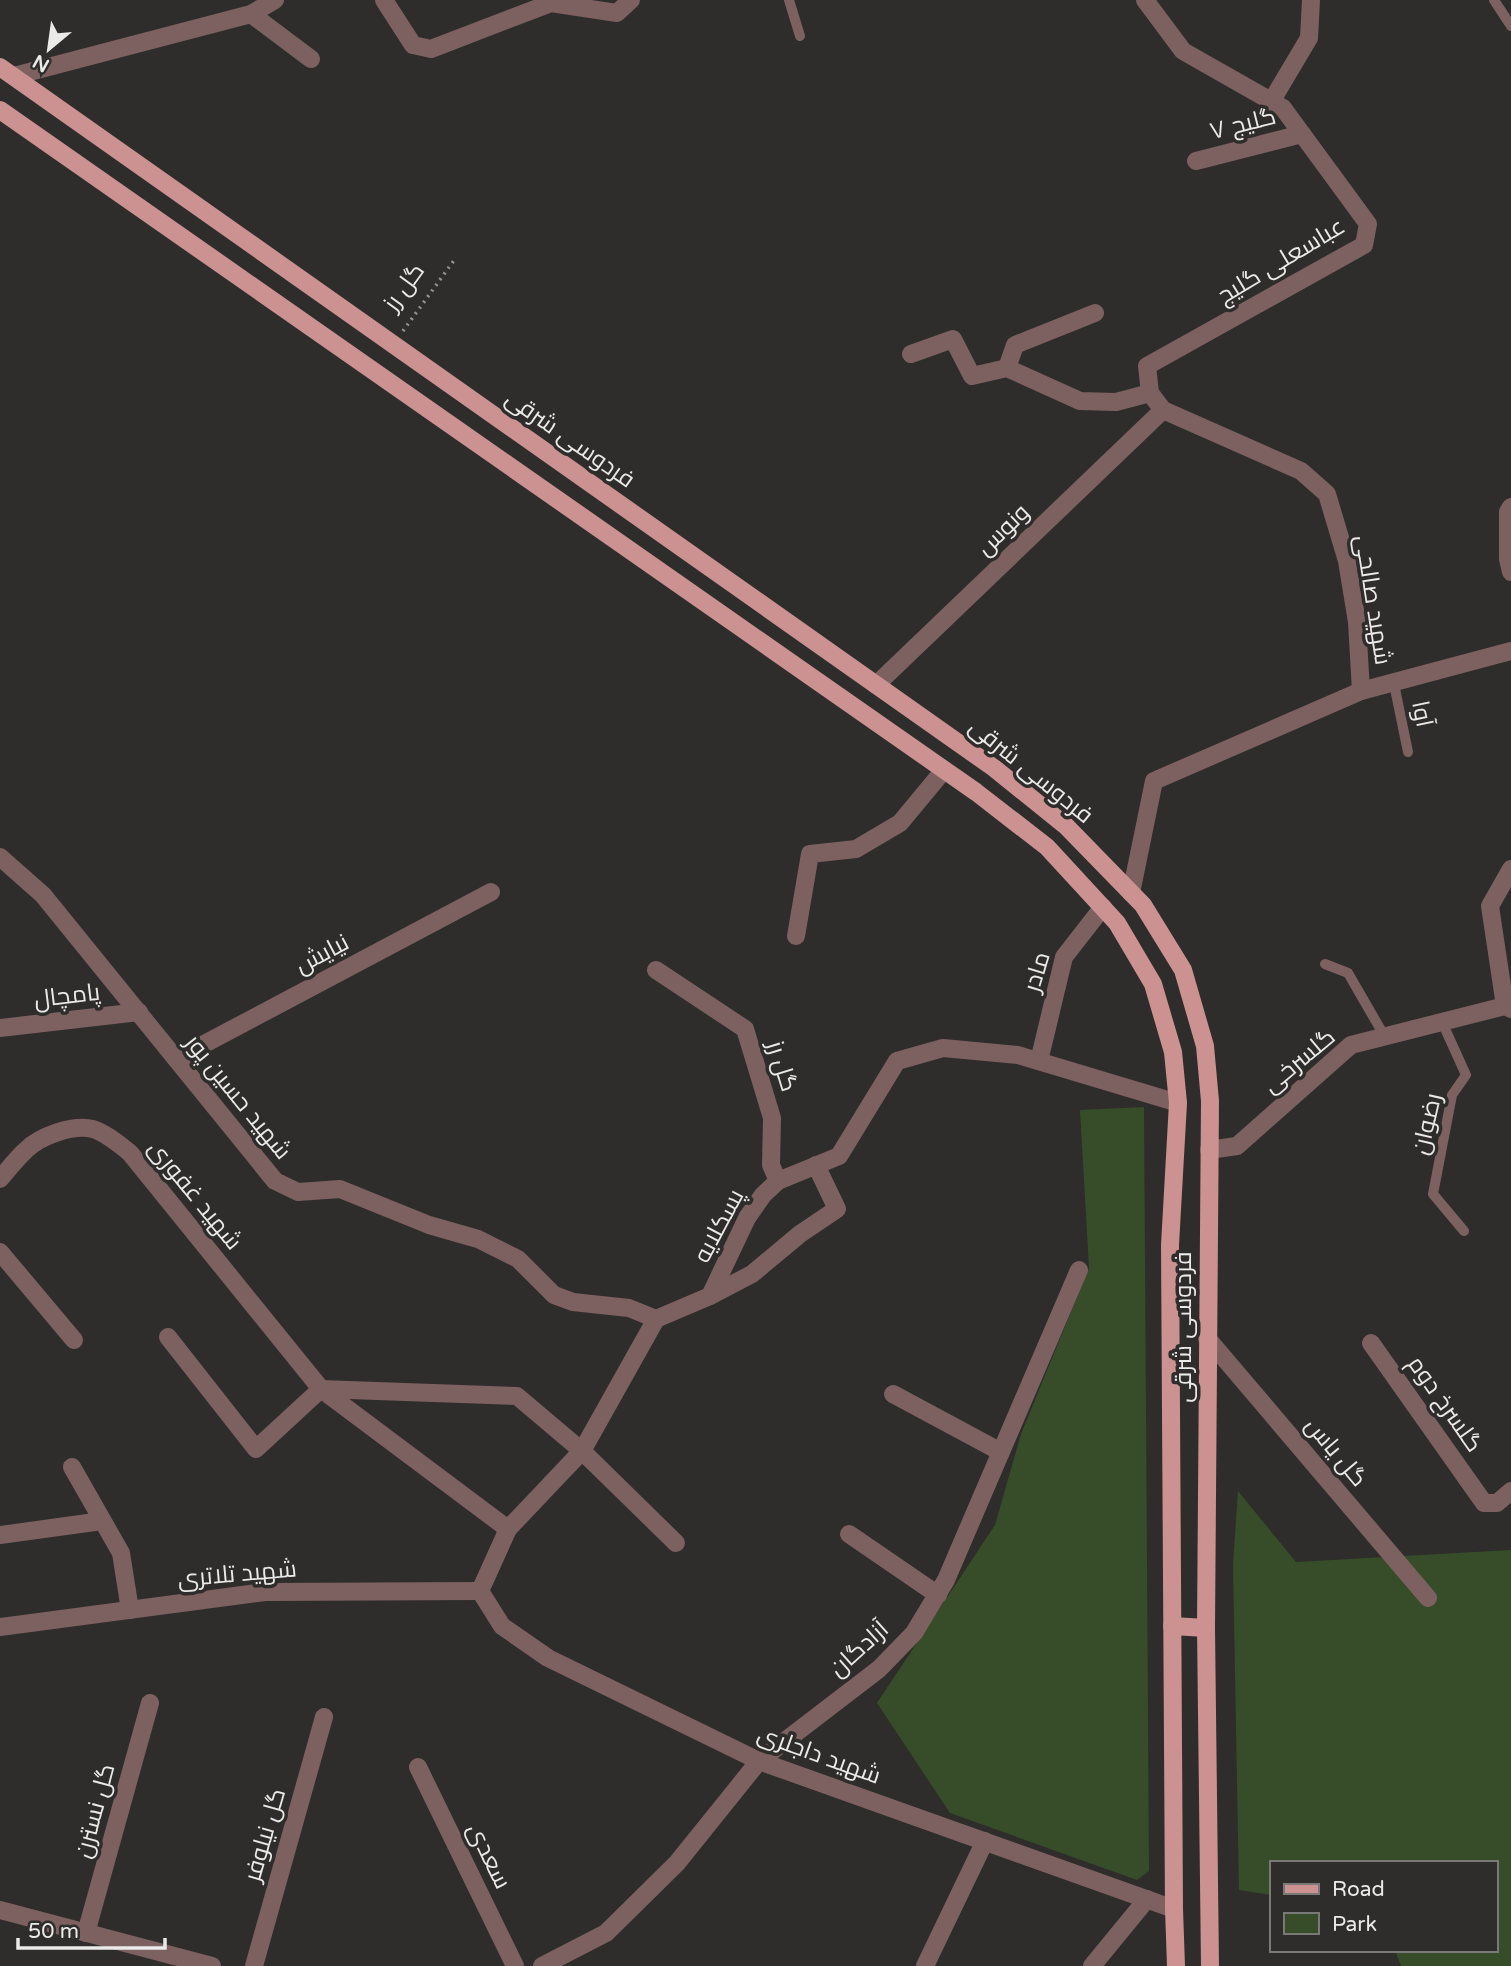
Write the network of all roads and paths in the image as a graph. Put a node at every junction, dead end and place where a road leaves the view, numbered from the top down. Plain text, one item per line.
1 (275, 0) edge
2 (384, 0) edge
3 (631, 0) edge
4 (789, 0) edge
5 (1146, 0) edge
6 (1311, 0) edge
7 (1494, 0) edge
8 (251, 14) junction
9 (1511, 26) edge
10 (800, 36) dead end
11 (311, 59) dead end
12 (7, 71) edge
13 (1271, 102) junction
14 (0, 110) edge
15 (1302, 134) junction
16 (1196, 161) dead end
17 (455, 258) dead end
18 (1095, 313) dead end
19 (393, 344) junction
20 (911, 354) dead end
21 (1007, 368) junction
22 (1150, 393) junction
23 (1163, 410) junction
24 (1511, 508) edge
25 (1511, 572) edge
26 (1511, 651) edge
27 (1394, 684) junction
28 (876, 685) junction
29 (1361, 691) junction
30 (1408, 752) dead end
31 (944, 770) junction
32 (0, 857) edge
33 (1511, 869) edge
34 (491, 892) dead end
35 (1131, 893) junction
36 (1103, 907) junction
37 (796, 936) dead end
38 (1325, 964) dead end
39 (656, 970) dead end
40 (1508, 1008) edge
41 (139, 1012) junction
42 (1442, 1022) junction
43 (0, 1028) edge
44 (1385, 1037) junction
45 (176, 1059) junction
46 (1038, 1061) junction
47 (1178, 1102) junction
48 (1209, 1150) junction
49 (816, 1165) junction
50 (0, 1180) edge
51 (778, 1181) junction
52 (1464, 1231) dead end
53 (0, 1252) edge
54 (1079, 1270) dead end
55 (710, 1296) junction
56 (656, 1319) junction
57 (168, 1337) dead end
58 (1207, 1338) junction
59 (74, 1340) dead end
60 (1371, 1343) dead end
61 (321, 1389) junction
62 (893, 1394) dead end
63 (582, 1451) junction
64 (1001, 1452) junction
65 (72, 1467) dead end
66 (1511, 1491) edge
67 (102, 1521) junction
68 (508, 1529) junction
69 (849, 1534) dead end
70 (0, 1535) edge
71 (676, 1543) dead end
72 (480, 1591) junction
73 (938, 1595) junction
74 (1428, 1598) dead end
75 (130, 1610) junction
76 (1172, 1626) junction
77 (0, 1628) edge
78 (1206, 1628) junction
79 (150, 1703) dead end
80 (324, 1717) dead end
81 (759, 1761) junction
82 (418, 1767) dead end
83 (985, 1841) junction
84 (1147, 1899) junction
85 (1174, 1909) junction
86 (0, 1910) edge
87 (86, 1933) junction
88 (212, 1966) edge
89 (254, 1966) edge
90 (515, 1966) edge
91 (542, 1966) edge
92 (925, 1966) edge
93 (1092, 1966) edge
94 (1176, 1966) edge
95 (1210, 1966) edge

1 - 8 street
2 - 3 street
4 - 10 lane
5 - 13 street, عباسعلی گلیج
6 - 13 street
7 - 9 lane
8 - 11 street
8 - 12 street
12 - 19 main road, فردوسی شرقی
13 - 15 street, عباسعلی گلیج
14 - 31 main road, فردوسی شرقی
15 - 16 street, گلیج ۷
15 - 22 street, عباسعلی گلیج
17 - 19 path, گل رز
18 - 21 street
19 - 28 main road, فردوسی شرقی
20 - 21 street
21 - 22 street
22 - 23 street
23 - 28 street, ونوس
23 - 29 street, شهید صالحی
24 - 25 street
26 - 27 street, شهید صالحی
27 - 29 street, شهید صالحی
27 - 30 lane, آوا
28 - 35 main road, فردوسی شرقی
29 - 35 street, شهید صالحی
31 - 36 main road, فردوسی شرقی
31 - 37 street
32 - 41 street, شهید حسین پور
33 - 40 street
34 - 45 street, نیایش
35 - 48 main road, فردوسی شرقی
36 - 46 street, مادر
36 - 47 main road, فردوسی شرقی
38 - 44 lane
39 - 51 street, گل رز
40 - 42 street, گلسرخی
41 - 43 street, پامچال
41 - 45 street, شهید حسین پور
42 - 44 street, گلسرخی
42 - 52 lane, رضوان
44 - 48 street, گلسرخی
45 - 56 street, شهید حسین پور
46 - 47 street, پسکلایه
46 - 49 street, پسکلایه
47 - 76 main road, فردوسی شرقی
48 - 58 main road, فردوسی شرقی
49 - 51 street, پسکلایه
49 - 55 street
50 - 61 street, شهید غفوری
51 - 55 street, پسکلایه
53 - 59 street
54 - 64 street, آزادگان
55 - 56 street, پسکلایه
56 - 63 street
57 - 61 street
58 - 74 street, گل یاس
58 - 78 main road, فردوسی شرقی
60 - 66 street, گلسرخ دوم
61 - 63 street
61 - 68 street, شهید غفوری
62 - 64 street
63 - 68 street
63 - 71 street
64 - 73 street, آزادگان
65 - 67 street
67 - 70 street
67 - 75 street
68 - 72 street
69 - 73 street
72 - 75 street, شهید تلاتری
72 - 81 street, شهید داجلری
73 - 81 street, آزادگان
75 - 77 street, شهید تلاتری
76 - 78 main road
76 - 85 main road, فردوسی شرقی
78 - 95 main road, فردوسی شرقی
79 - 87 street, گل نسترن
80 - 89 street, گل نیلوفر
81 - 83 street, شهید داجلری
81 - 91 street, آزادگان
82 - 90 street, سعدی
83 - 84 street, شهید داجلری
83 - 92 street
84 - 85 street, شهید داجلری
84 - 93 street
85 - 94 main road, فردوسی شرقی
86 - 87 street
87 - 88 street

